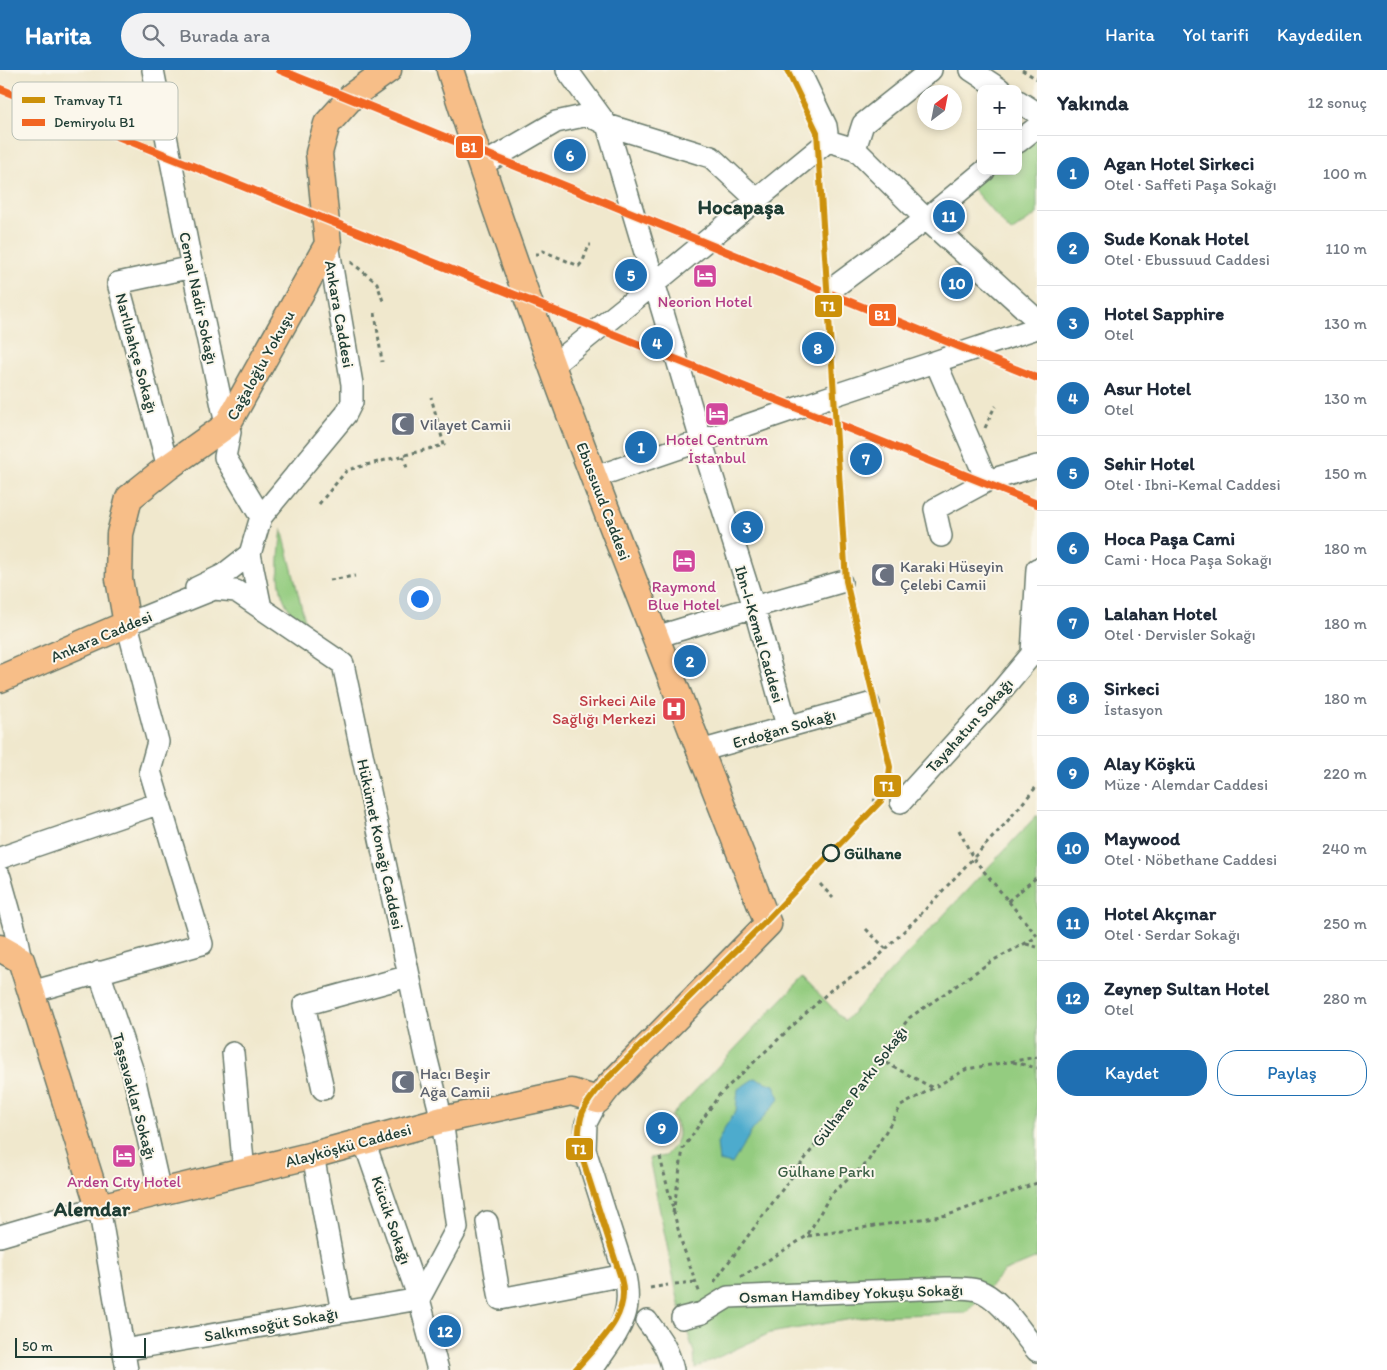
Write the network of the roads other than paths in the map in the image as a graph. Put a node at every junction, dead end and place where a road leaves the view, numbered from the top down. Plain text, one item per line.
1 (388, 70) edge
2 (450, 70) edge
3 (567, 70) edge
4 (799, 70) edge
5 (931, 70) edge
6 (971, 70) edge
7 (994, 85) edge
8 (1022, 104) edge
9 (1037, 113) edge
10 (821, 115) junction
11 (863, 124) junction
12 (607, 125) junction
13 (1037, 127) edge
14 (1022, 139) edge
15 (167, 140) edge
16 (828, 141) junction
17 (855, 149) junction
18 (480, 166) junction
19 (979, 175) edge
20 (756, 199) junction
21 (926, 219) junction
22 (328, 244) junction
23 (192, 267) junction
24 (654, 284) junction
25 (837, 285) dead end
26 (1037, 320) edge
27 (1037, 328) edge
28 (936, 363) junction
29 (552, 366) junction
30 (227, 425) junction
31 (701, 440) junction
32 (1037, 466) edge
33 (168, 467) junction
34 (595, 477) junction
35 (987, 481) junction
36 (261, 517) junction
37 (941, 536) dead end
38 (250, 554) junction
39 (1037, 569) edge
40 (841, 582) dead end
41 (754, 607) junction
42 (262, 608) junction
43 (126, 621) junction
44 (656, 637) junction
45 (1034, 651) edge
46 (0, 680) edge
47 (868, 704) dead end
48 (787, 726) junction
49 (700, 751) junction
50 (901, 802) dead end
51 (160, 803) junction
52 (0, 858) edge
53 (0, 877) edge
54 (11, 954) edge
55 (99, 972) junction
56 (409, 976) junction
57 (31, 992) junction
58 (233, 1053) dead end
59 (324, 1089) dead end
60 (598, 1100) junction
61 (442, 1120) junction
62 (364, 1142) junction
63 (313, 1155) junction
64 (244, 1172) junction
65 (160, 1192) junction
66 (99, 1207) junction
67 (487, 1222) dead end
68 (0, 1236) edge
69 (625, 1275) junction
70 (419, 1299) junction
71 (342, 1312) junction
72 (627, 1312) junction
73 (647, 1321) junction
74 (1037, 1351) edge
75 (131, 1356) edge
76 (438, 1370) edge
77 (592, 1370) edge
78 (673, 1370) edge

1 - 22 main road, Ankara Caddesi
2 - 18 main road, Ebussuud Caddesi
3 - 12 street, Ibn-I-Kemal Caddesi
4 - 10 street
5 - 11 street
6 - 7 street
8 - 9 street
10 - 11 street
10 - 16 street
11 - 17 street
12 - 18 street
12 - 20 street
12 - 24 street, Ibn-I-Kemal Caddesi
13 - 14 street
15 - 23 street, Cemal Nadir Sokağı
16 - 17 street
16 - 20 street
17 - 21 street
18 - 29 main road, Ebussuud Caddesi
19 - 21 street
20 - 24 street
21 - 25 street
21 - 26 street
22 - 30 main road, Cağaloğlu Yokuşu
22 - 36 street, Ankara Caddesi
23 - 30 street, Cemal Nadir Sokağı
23 - 33 street, Narlıbahçe Sokağı
24 - 29 street
24 - 31 street, Ibn-I-Kemal Caddesi
27 - 28 street
28 - 31 street
28 - 35 street
29 - 34 main road, Ebussuud Caddesi
30 - 33 main road, Cağaloğlu Yokuşu
30 - 36 street, Cemal Nadir Sokağı
31 - 34 street
31 - 41 street, Ibn-I-Kemal Caddesi
32 - 35 street
33 - 43 main road, Cağaloğlu Yokuşu
34 - 44 main road, Ebussuud Caddesi
35 - 37 street
36 - 38 street, Ankara Caddesi
38 - 42 street, Ankara Caddesi
38 - 43 street, Ankara Caddesi
39 - 45 street
40 - 41 street
41 - 44 street
41 - 48 street, Ibn-I-Kemal Caddesi
42 - 43 street, Ankara Caddesi
42 - 56 street, Hükümet Konağı Caddesi
43 - 46 main road, Ankara Caddesi
43 - 51 street
44 - 49 main road, Ebussuud Caddesi
45 - 50 street, Tayahatun Sokağı
47 - 48 street, Erdoğan Sokağı
48 - 49 street, Erdoğan Sokağı
49 - 60 main road, Ebussuud Caddesi
51 - 52 street
51 - 55 street
53 - 54 street
54 - 57 main road
55 - 57 street
55 - 65 street, Taşsavaklar Sokağı
56 - 59 street
56 - 61 street, Hükümet Konağı Caddesi
57 - 66 main road
58 - 64 street
60 - 61 main road, Alayköşkü Caddesi
60 - 69 street
61 - 62 main road, Alayköşkü Caddesi
61 - 70 street, Hükümet Konağı Caddesi
62 - 63 main road, Alayköşkü Caddesi
62 - 70 street, Kücük Sokağı
63 - 64 main road, Alayköşkü Caddesi
63 - 71 street
64 - 65 main road, Alayköşkü Caddesi
65 - 66 main road, Alayköşkü Caddesi
66 - 68 street
66 - 75 street
67 - 69 street
69 - 72 street
70 - 71 street, Salkımsoğüt Sokağı
70 - 76 street, Kücük Sokağı
71 - 75 street, Salkımsoğüt Sokağı
72 - 73 street
72 - 77 street
73 - 74 street, Osman Hamdibey Yokuşu Sokağı
73 - 78 street

